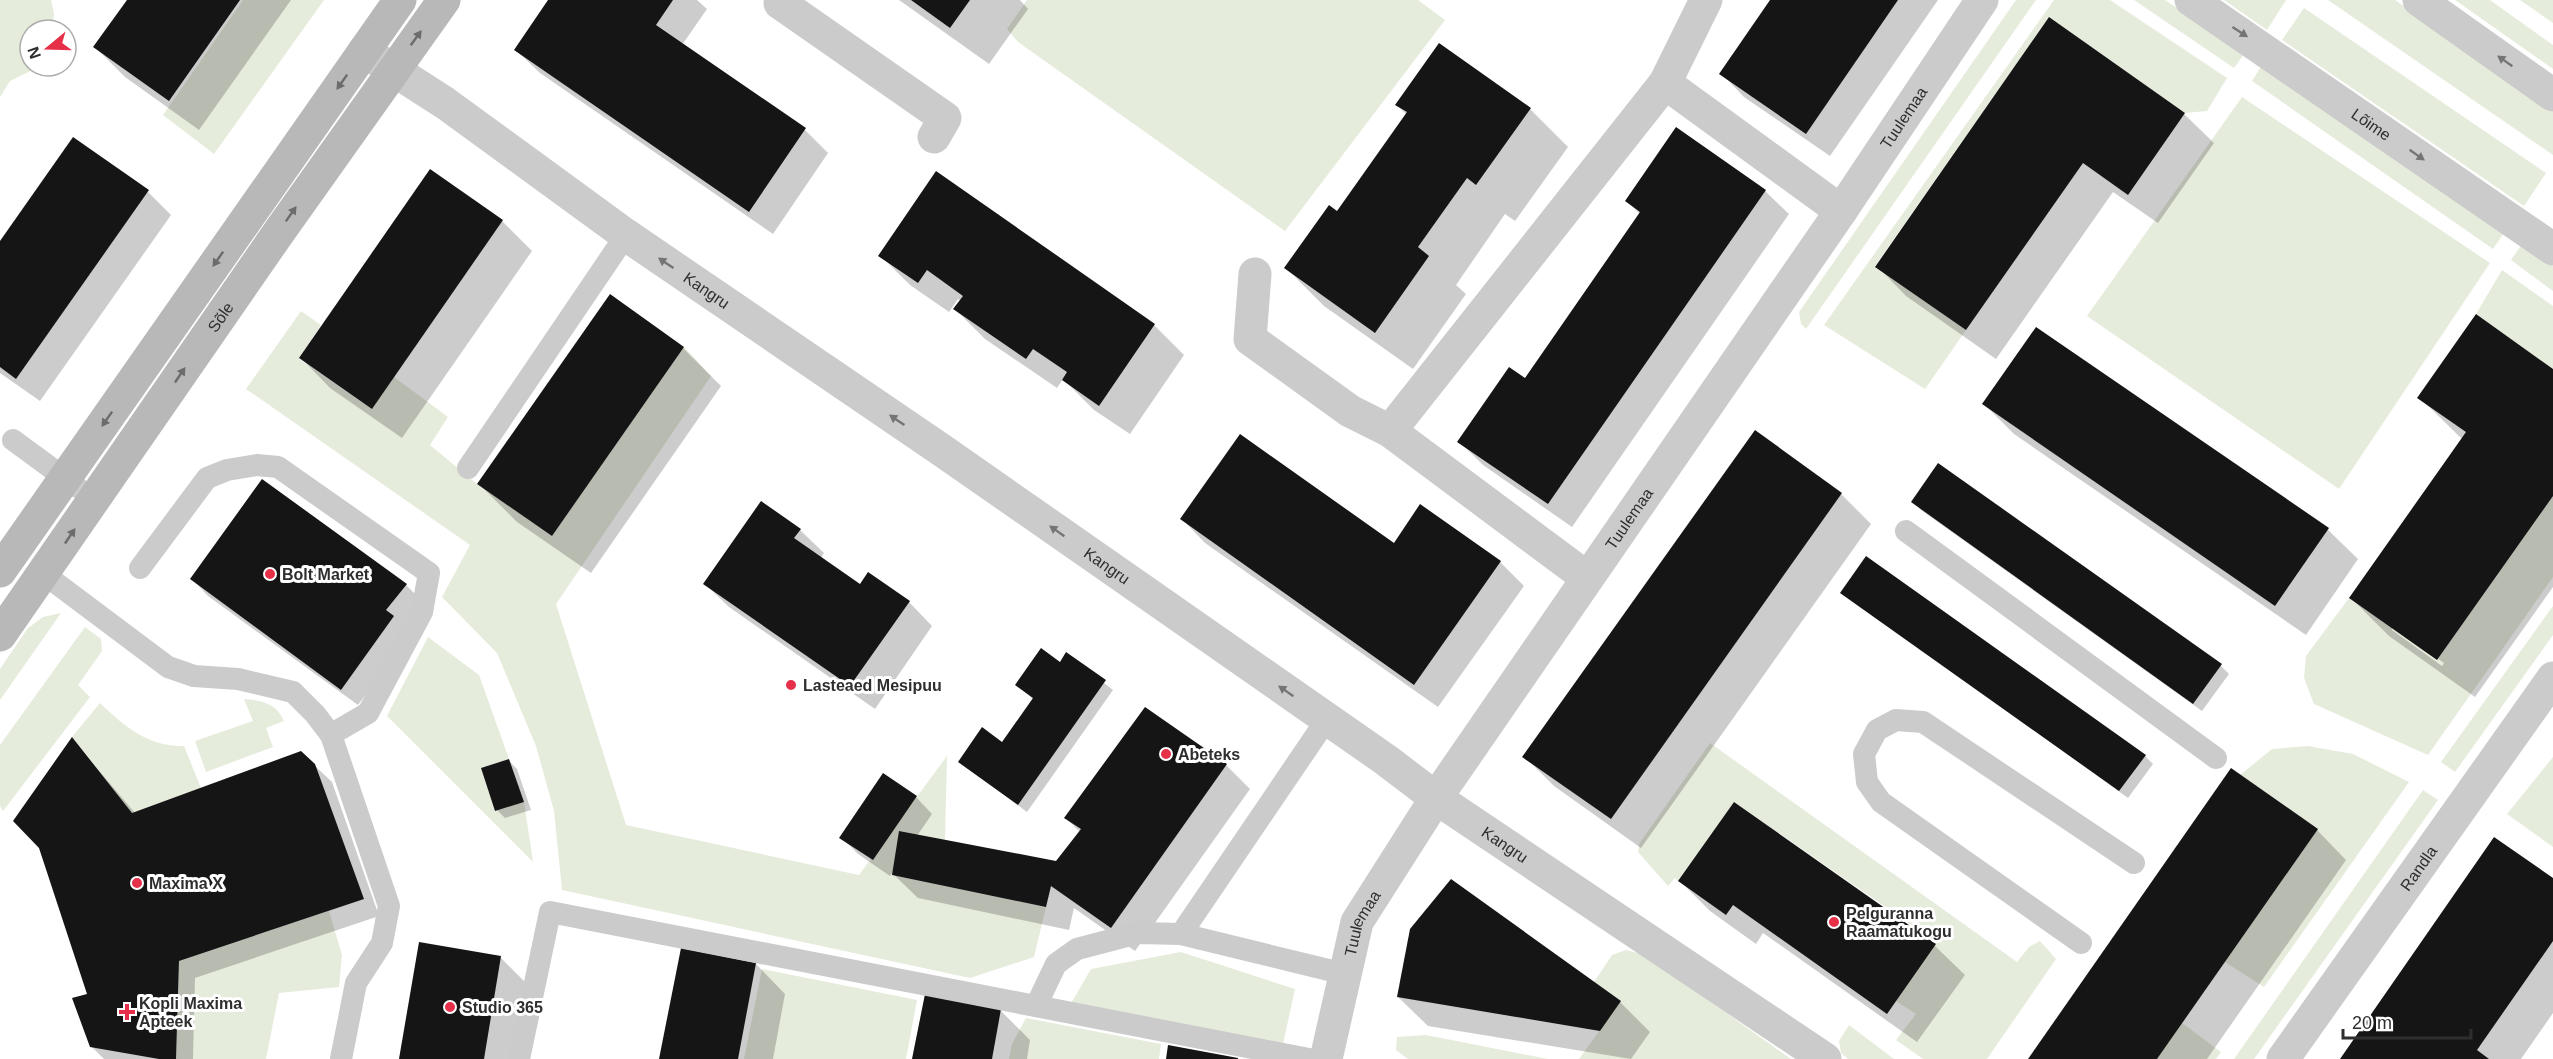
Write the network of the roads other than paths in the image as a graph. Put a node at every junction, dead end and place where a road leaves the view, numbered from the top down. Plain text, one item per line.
1 (400, 0) edge
2 (444, 0) edge
3 (1706, 0) edge
4 (1982, 0) edge
5 (2191, 0) edge
6 (2419, 0) edge
7 (780, 1) edge
8 (364, 51) junction
9 (394, 69) junction
10 (1665, 83) junction
11 (2553, 95) edge
12 (934, 137) dead end
13 (1841, 212) junction
14 (626, 235) junction
15 (2553, 249) edge
16 (1255, 274) dead end
17 (1390, 431) junction
18 (13, 440) dead end
19 (468, 468) dead end
20 (66, 479) junction
21 (95, 500) junction
22 (1906, 531) dead end
23 (140, 568) dead end
24 (0, 571) edge
25 (44, 574) junction
26 (1586, 578) junction
27 (0, 635) edge
28 (2553, 678) edge
29 (1327, 719) junction
30 (337, 731) dead end
31 (2216, 758) dead end
32 (1436, 798) junction
33 (2134, 863) dead end
34 (1181, 934) junction
35 (2081, 943) dead end
36 (1345, 974) junction
37 (1036, 1006) junction
38 (341, 1059) edge
39 (519, 1059) edge
40 (1310, 1059) edge
41 (1326, 1059) edge
42 (1825, 1059) edge
43 (2283, 1059) edge

1 - 8 main road
9 -> 2 main road, Sõle
3 - 10 street
4 - 13 street, Tuulemaa
5 -> 15 street, Lõime
11 -> 6 street
7 - 12 street
8 - 9 street, Kangru
8 -> 20 main road
9 - 14 street, Kangru
21 -> 9 main road, Sõle
10 - 13 street
10 - 17 street
13 - 26 street, Tuulemaa
14 - 19 lane
29 -> 14 street, Kangru
16 - 17 street
17 - 26 street
18 - 20 lane
20 - 21 lane
20 - 24 main road
25 -> 21 main road, Sõle
22 - 31 lane
23 - 30 lane
25 - 27 main road, Sõle
25 - 38 lane
26 - 32 street, Tuulemaa
28 - 43 street, Randla
29 - 32 street, Kangru
29 - 34 lane
32 - 36 street, Tuulemaa
32 - 42 street, Kangru
33 - 35 lane
34 - 36 lane
34 - 37 lane
36 - 41 street, Tuulemaa
37 - 39 lane
37 - 40 lane

